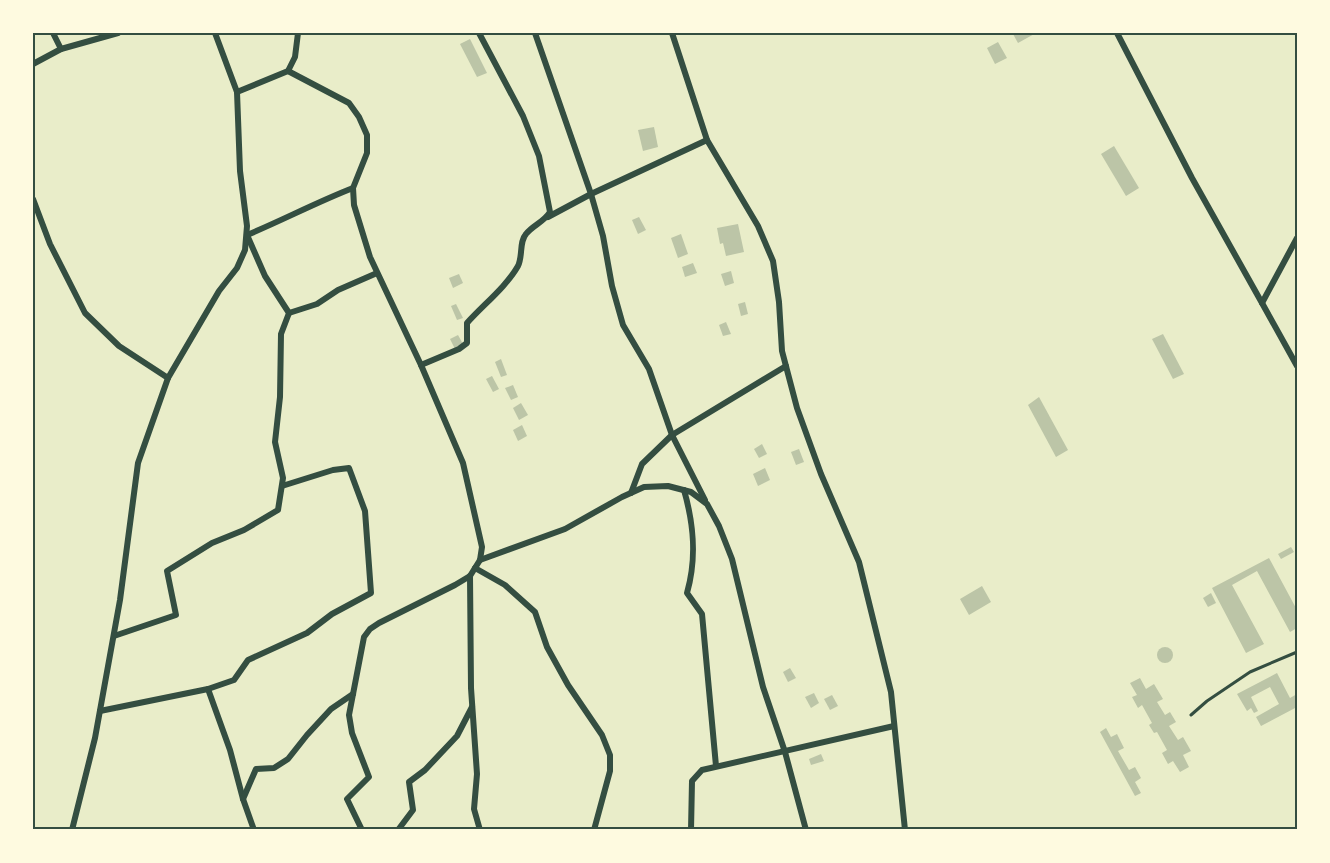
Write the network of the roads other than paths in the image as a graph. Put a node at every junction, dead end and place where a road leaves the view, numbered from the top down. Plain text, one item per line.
1 (53, 33) edge
2 (118, 33) edge
3 (215, 33) edge
4 (298, 33) edge
5 (479, 33) edge
6 (535, 33) edge
7 (672, 33) edge
8 (1117, 33) edge
9 (61, 49) junction
10 (33, 64) edge
11 (288, 71) junction
12 (237, 92) junction
13 (707, 140) junction
14 (353, 188) junction
15 (591, 194) junction
16 (33, 199) edge
17 (547, 218) junction
18 (247, 235) junction
19 (1297, 238) edge
20 (377, 273) junction
21 (1262, 303) junction
22 (289, 313) junction
23 (421, 365) junction
24 (786, 366) junction
25 (1297, 366) edge
26 (168, 378) junction
27 (672, 435) junction
28 (282, 486) junction
29 (684, 490) junction
30 (631, 493) junction
31 (707, 504) junction
32 (480, 560) junction
33 (475, 568) junction
34 (470, 576) junction
35 (114, 636) junction
36 (1297, 652) edge
37 (208, 690) junction
38 (353, 694) junction
39 (472, 707) junction
40 (100, 711) junction
41 (1191, 715) dead end
42 (894, 726) junction
43 (784, 752) junction
44 (716, 766) junction
45 (243, 799) junction
46 (72, 830) edge
47 (254, 830) edge
48 (362, 830) edge
49 (398, 830) edge
50 (480, 830) edge
51 (594, 830) edge
52 (691, 830) edge
53 (806, 830) edge
54 (905, 830) edge

1 - 9 street
2 - 9 street
3 - 12 street
4 - 11 street
5 - 17 street
6 - 15 street
7 - 13 street
8 - 21 street
9 - 10 street
11 - 12 street
11 - 14 street
12 - 18 street
13 - 15 street
13 - 24 street
14 - 18 street
14 - 20 street
15 - 17 street
15 - 27 street
16 - 26 street
17 - 23 street
18 - 22 street
18 - 26 street
19 - 21 street
20 - 22 street
20 - 23 street
21 - 25 street
22 - 28 street
23 - 32 street
24 - 27 street
24 - 42 street
26 - 35 street
27 - 30 street
27 - 31 street
28 - 35 street
28 - 37 street
29 - 30 street
29 - 31 street
29 - 44 street
30 - 32 street
31 - 43 street
32 - 33 street
33 - 34 street
33 - 51 street
34 - 38 street
34 - 39 street
35 - 40 street
36 - 41 lane
37 - 40 street
37 - 45 street
38 - 45 street
38 - 48 street
39 - 49 street
39 - 50 street
40 - 46 street
42 - 43 street
42 - 54 street
43 - 44 street
43 - 53 street
44 - 52 street
45 - 47 street

